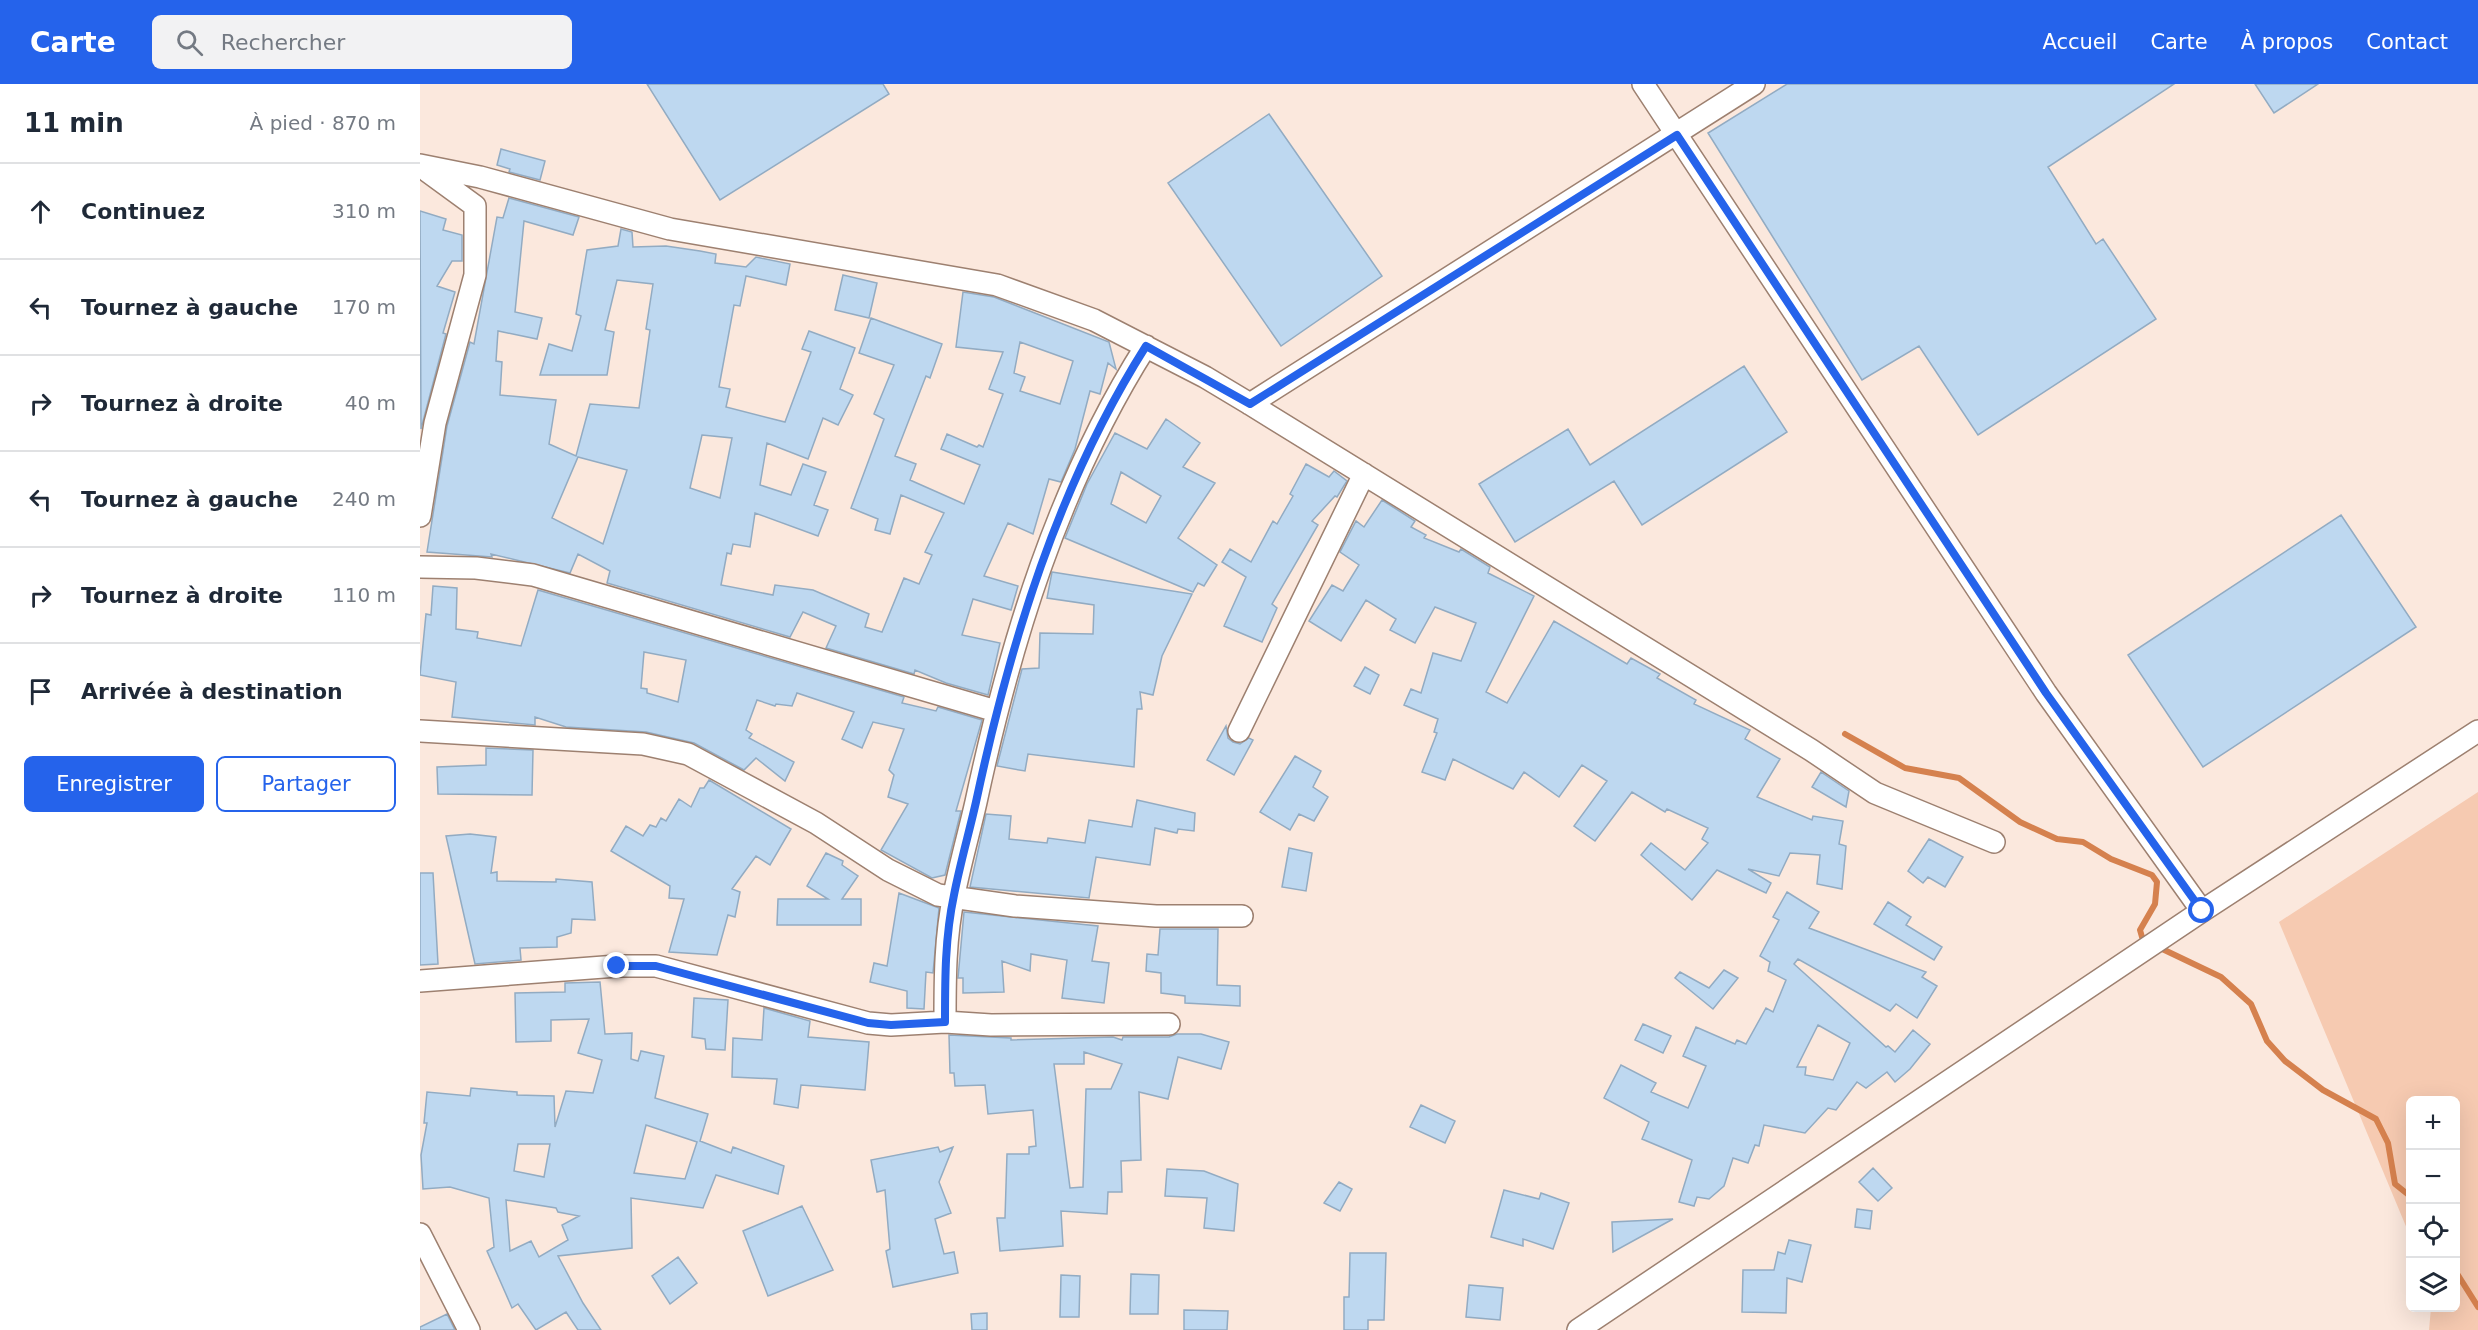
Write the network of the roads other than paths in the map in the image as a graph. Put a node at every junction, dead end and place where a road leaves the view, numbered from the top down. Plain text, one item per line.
1 (1643, 84) edge
2 (1754, 84) edge
3 (1677, 135) junction
4 (421, 166) edge
5 (1146, 346) junction
6 (1250, 404) junction
7 (1364, 474) junction
8 (420, 516) edge
9 (420, 567) edge
10 (996, 711) junction
11 (420, 730) edge
12 (1239, 731) dead end
13 (2478, 731) edge
14 (1994, 842) dead end
15 (954, 896) junction
16 (2202, 911) junction
17 (1242, 916) dead end
18 (420, 981) edge
19 (945, 1022) junction
20 (1169, 1024) dead end
21 (420, 1233) edge
22 (470, 1330) edge
23 (1578, 1330) edge

1 - 3 street
2 - 3 street
3 - 6 street
3 - 16 street
4 - 5 street
4 - 8 street
5 - 6 street
5 - 10 street
6 - 7 street
7 - 12 street
7 - 14 street
9 - 10 street
10 - 15 street
11 - 15 street
13 - 16 street
15 - 17 street
15 - 19 street
16 - 23 street
18 - 19 street
19 - 20 street
21 - 22 street

